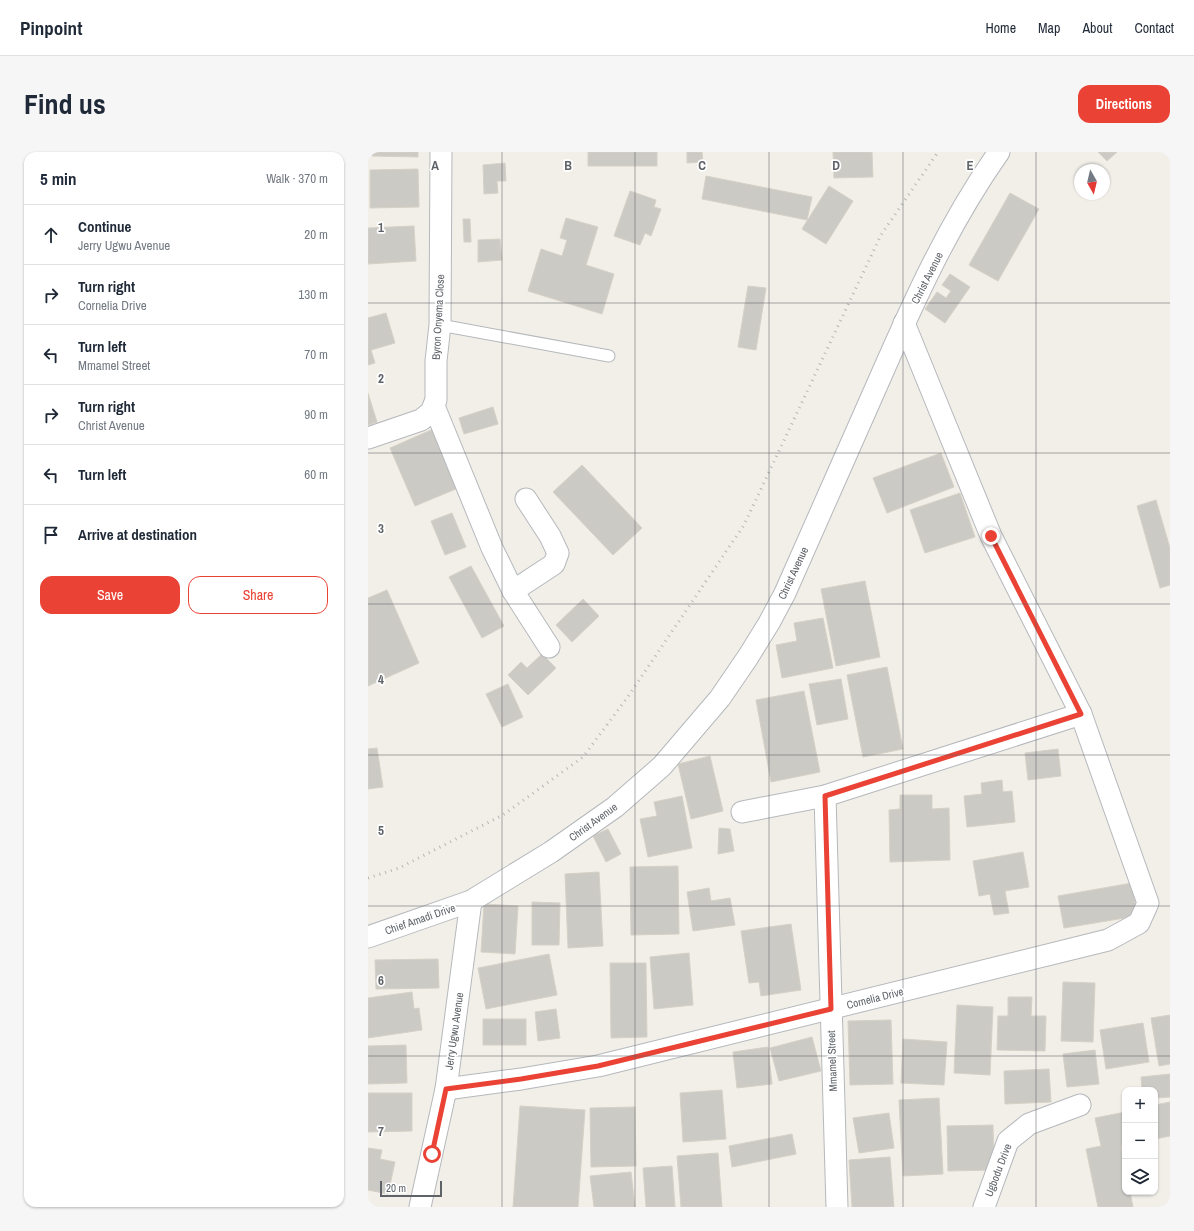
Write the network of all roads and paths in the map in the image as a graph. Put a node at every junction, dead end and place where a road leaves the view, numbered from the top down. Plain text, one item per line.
1 (441, 152) edge
2 (999, 152) edge
3 (904, 323) junction
4 (440, 325) junction
5 (609, 356) dead end
6 (434, 406) junction
7 (368, 438) edge
8 (526, 499) dead end
9 (513, 591) junction
10 (549, 647) dead end
11 (1081, 714) junction
12 (825, 796) junction
13 (742, 812) dead end
14 (471, 901) junction
15 (368, 937) edge
16 (831, 1009) junction
17 (446, 1089) junction
18 (1080, 1105) dead end
19 (420, 1207) edge
20 (837, 1207) edge
21 (984, 1207) edge

1 - 4 street, Byron Onyema Close
2 - 3 street, Christ Avenue
3 - 11 street, Cornelia Drive
3 - 14 street, Christ Avenue
4 - 5 lane
4 - 6 street, Byron Onyema Close
6 - 7 street
6 - 9 street
8 - 9 street
9 - 10 street
11 - 12 street
11 - 16 street, Cornelia Drive
12 - 13 street
12 - 16 street, Mmamel Street
14 - 15 street, Chief Amadi Drive
14 - 17 street, Jerry Ugwu Avenue
16 - 17 street, Cornelia Drive
16 - 20 street, Mmamel Street
17 - 19 street, Jerry Ugwu Avenue
18 - 21 street, Ugbodu Drive

